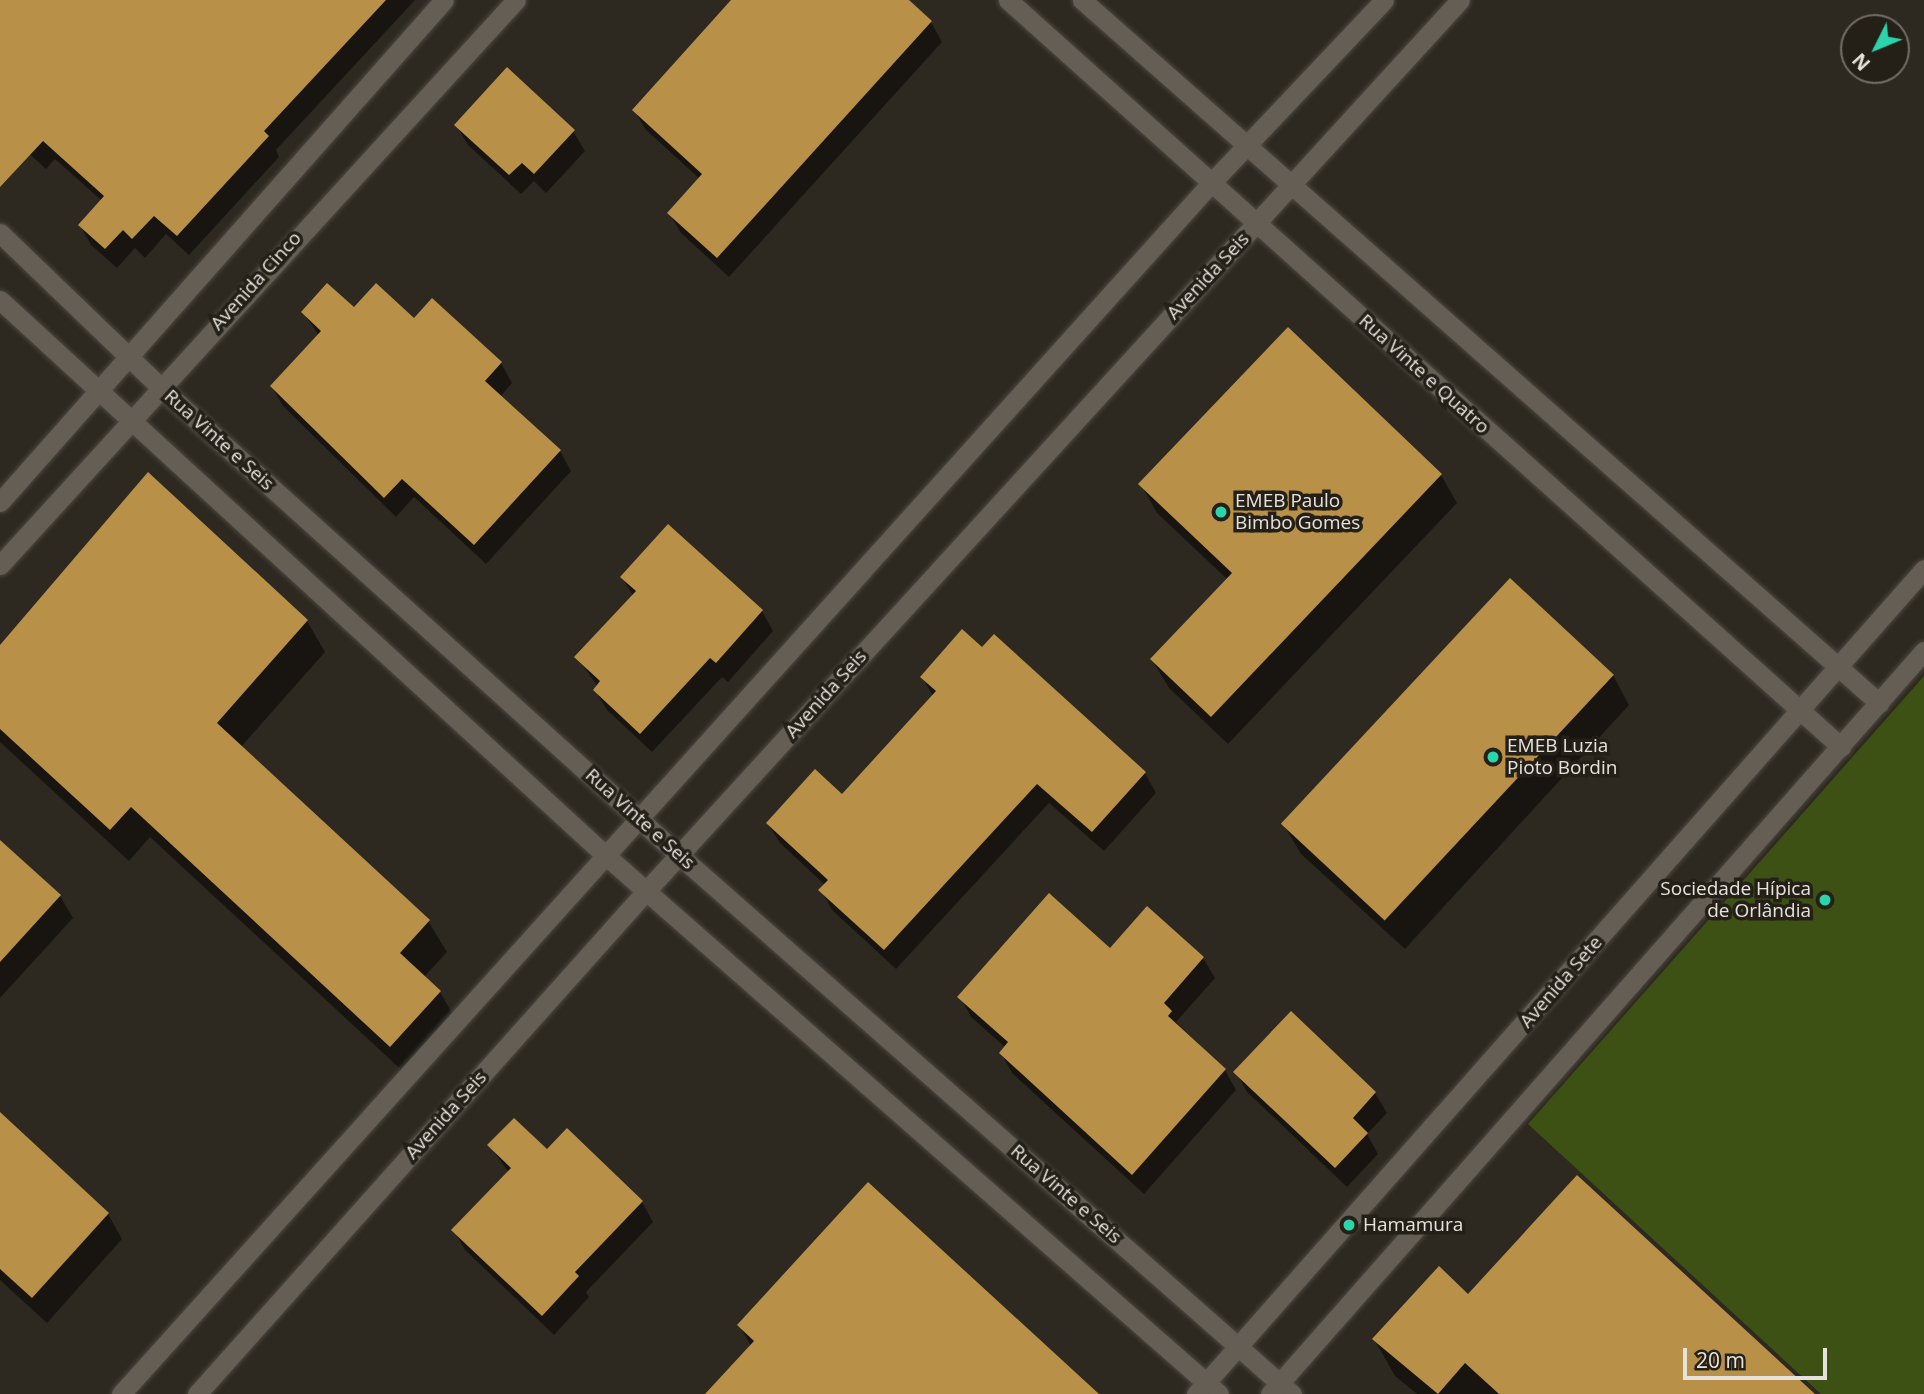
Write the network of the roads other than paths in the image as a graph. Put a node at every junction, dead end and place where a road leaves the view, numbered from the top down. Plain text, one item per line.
1 (444, 0) edge
2 (516, 0) edge
3 (1008, 0) edge
4 (1082, 0) edge
5 (1384, 0) edge
6 (1460, 0) edge
7 (1246, 145) junction
8 (1212, 183) junction
9 (1292, 186) junction
10 (1257, 223) junction
11 (0, 233) edge
12 (0, 300) edge
13 (131, 356) junction
14 (161, 388) junction
15 (99, 390) junction
16 (130, 421) junction
17 (0, 502) edge
18 (0, 565) edge
19 (1924, 569) edge
20 (1924, 651) edge
21 (1836, 669) junction
22 (1879, 703) junction
23 (1799, 711) junction
24 (1841, 747) junction
25 (639, 818) junction
26 (604, 854) junction
27 (680, 856) junction
28 (648, 890) junction
29 (1240, 1348) junction
30 (1207, 1390) edge
31 (1280, 1390) edge
32 (121, 1394) edge
33 (197, 1394) edge

1 - 13 street
2 - 14 street, Avenida Cinco
3 - 8 street, Rua Vinte e Quatro
4 - 7 street
5 - 7 street
6 - 9 street, Avenida Seis
7 - 8 street
7 - 9 street
8 - 10 street, Rua Vinte e Quatro
8 - 25 street
9 - 10 street, Avenida Seis
9 - 21 street
10 - 23 street, Rua Vinte e Quatro
10 - 27 street, Avenida Seis
11 - 13 street, Rua Vinte e Seis
12 - 15 street
13 - 14 street, Rua Vinte e Seis
13 - 15 street
14 - 16 street, Avenida Cinco
14 - 25 street, Rua Vinte e Seis
15 - 16 street
15 - 17 street
16 - 18 street, Avenida Cinco
16 - 26 street
19 - 21 street, Avenida Sete
20 - 22 street
21 - 22 street
21 - 23 street, Avenida Sete
22 - 24 street
23 - 24 street, Rua Vinte e Quatro
23 - 29 street, Avenida Sete
24 - 31 street
25 - 26 street
25 - 27 street, Rua Vinte e Seis
26 - 28 street
26 - 32 street
27 - 28 street, Avenida Seis
27 - 29 street, Rua Vinte e Seis
28 - 30 street
28 - 33 street, Avenida Seis
29 - 30 street, Avenida Sete
29 - 31 street, Rua Vinte e Seis

